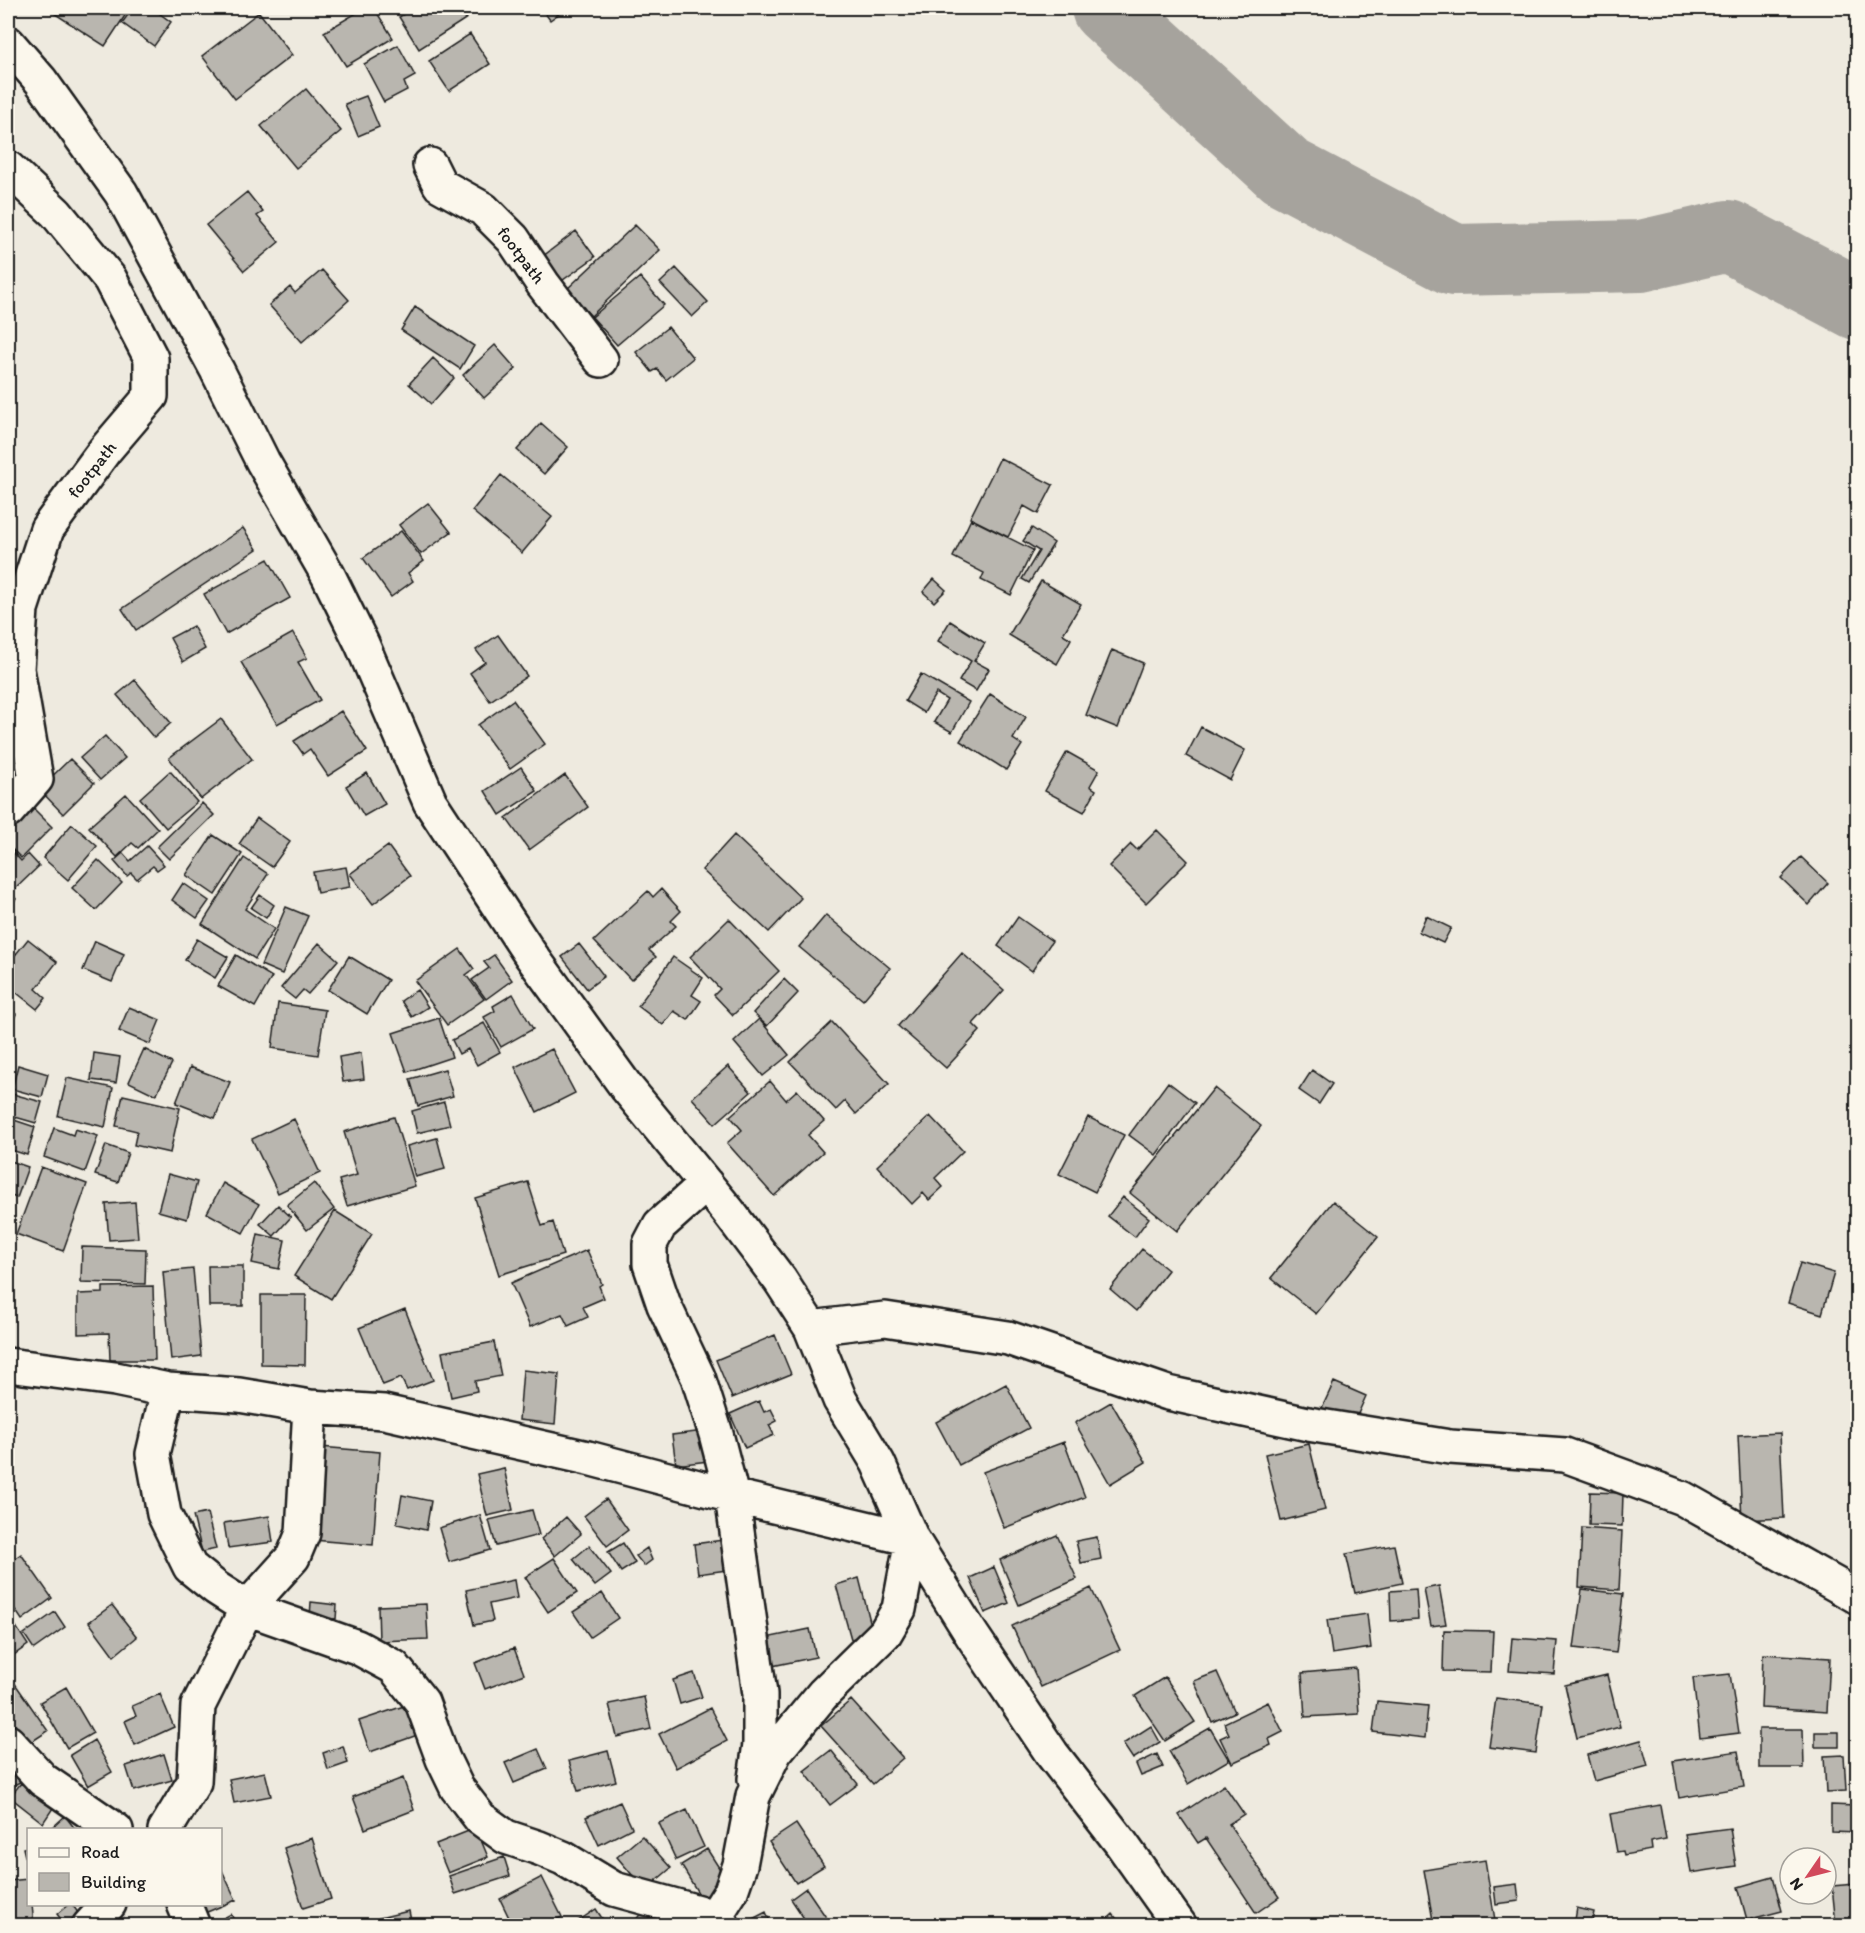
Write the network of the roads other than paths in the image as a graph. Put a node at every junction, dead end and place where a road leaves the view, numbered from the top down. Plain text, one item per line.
1 (8, 43) edge
2 (430, 165) dead end
3 (8, 168) edge
4 (601, 360) dead end
5 (8, 811) edge
6 (706, 1184) junction
7 (811, 1328) junction
8 (8, 1365) edge
9 (168, 1390) junction
10 (310, 1407) junction
11 (732, 1496) junction
12 (912, 1539) junction
13 (1857, 1597) edge
14 (247, 1608) junction
15 (8, 1742) edge
16 (753, 1796) junction
17 (113, 1828) edge
18 (166, 1828) edge
19 (108, 1906) edge
20 (184, 1906) edge
21 (718, 1922) edge
22 (89, 1926) edge
23 (193, 1926) edge
24 (1180, 1926) edge

1 - 6 street
2 - 4 street, footpath
3 - 5 street, footpath
6 - 7 street
6 - 11 street
7 - 12 street
7 - 13 street
8 - 9 street
9 - 10 street
9 - 14 street
10 - 11 street
10 - 14 street
11 - 12 street
11 - 16 street
12 - 16 street
12 - 24 street
14 - 18 street
14 - 21 street
15 - 17 street
16 - 21 street
19 - 22 street
20 - 23 street

